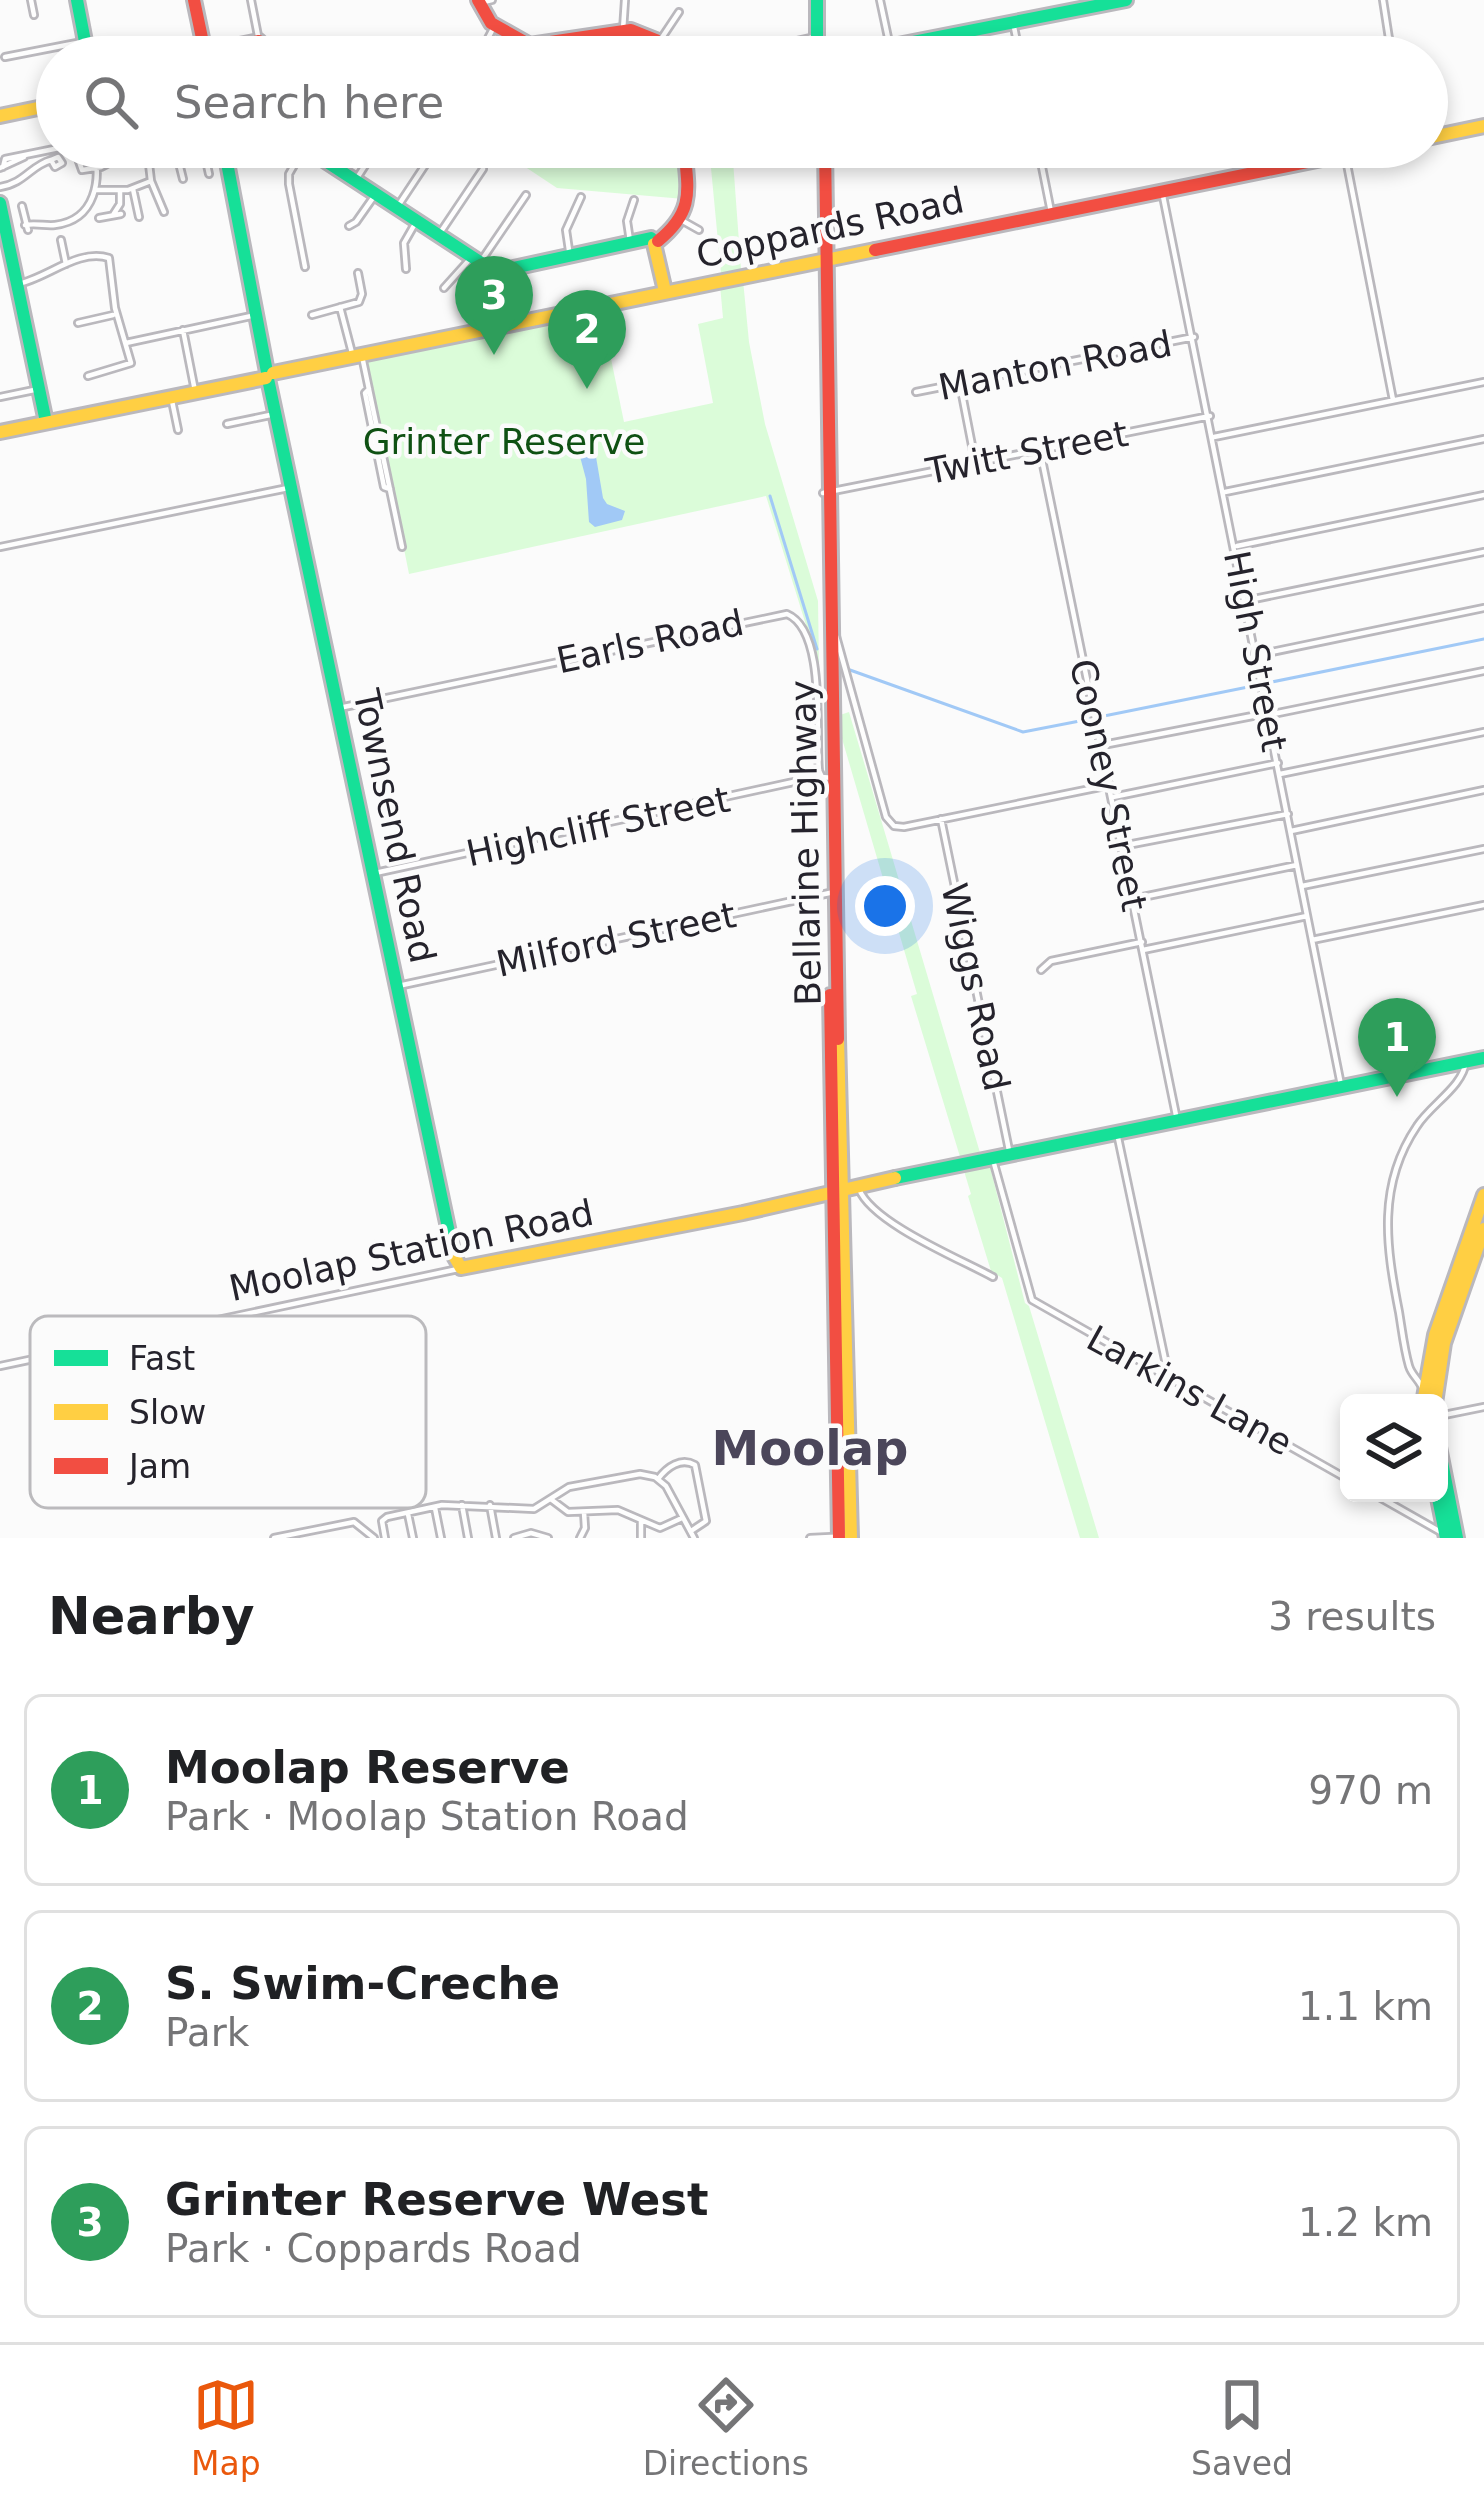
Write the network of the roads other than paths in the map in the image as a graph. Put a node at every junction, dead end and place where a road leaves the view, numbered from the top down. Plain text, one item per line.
1 (31, 0) edge
2 (76, 0) edge
3 (194, 0) edge
4 (252, 0) edge
5 (625, 0) edge
6 (820, 0) edge
7 (880, 0) edge
8 (1126, 0) edge
9 (1383, 0) edge
10 (483, 1) edge
11 (1065, 6) edge
12 (679, 12) dead end
13 (34, 15) dead end
14 (1012, 22) junction
15 (495, 26) junction
16 (623, 30) junction
17 (84, 36) edge
18 (201, 36) edge
19 (259, 36) edge
20 (488, 36) edge
21 (510, 36) edge
22 (588, 36) edge
23 (647, 36) edge
24 (663, 36) edge
25 (819, 36) edge
26 (819, 36) edge
27 (888, 36) edge
28 (962, 36) edge
29 (1015, 36) edge
30 (1389, 36) edge
31 (36, 51) edge
32 (5, 57) dead end
33 (36, 108) edge
34 (0, 116) edge
35 (1484, 126) edge
36 (1448, 134) edge
37 (36, 153) edge
38 (2, 167) edge
39 (36, 167) edge
40 (79, 168) edge
41 (98, 168) joint
42 (148, 168) edge
43 (180, 168) edge
44 (208, 168) edge
45 (228, 168) edge
46 (292, 168) edge
47 (336, 168) edge
48 (363, 168) edge
49 (423, 168) edge
50 (686, 168) edge
51 (822, 168) edge
52 (1042, 168) edge
53 (1275, 168) edge
54 (1348, 168) edge
55 (483, 169) dead end
56 (209, 174) dead end
57 (183, 178) dead end
58 (355, 181) junction
59 (151, 182) junction
60 (0, 188) edge
61 (133, 189) junction
62 (96, 190) junction
63 (120, 190) junction
64 (1164, 190) junction
65 (526, 194) dead end
66 (375, 195) junction
67 (581, 197) dead end
68 (634, 200) dead end
69 (0, 203) edge
70 (22, 206) dead end
71 (396, 209) junction
72 (164, 212) dead end
73 (1051, 212) junction
74 (139, 217) dead end
75 (100, 218) dead end
76 (683, 220) junction
77 (416, 222) junction
78 (349, 226) dead end
79 (699, 230) dead end
80 (438, 236) junction
81 (61, 240) dead end
82 (652, 242) junction
83 (5, 248) edge
84 (570, 257) junction
85 (823, 258) junction
86 (475, 261) junction
87 (66, 264) junction
88 (305, 267) dead end
89 (406, 269) dead end
90 (358, 273) dead end
91 (18, 284) junction
92 (444, 288) dead end
93 (665, 291) junction
94 (340, 307) junction
95 (116, 314) junction
96 (258, 315) junction
97 (312, 315) dead end
98 (78, 323) dead end
99 (183, 331) junction
100 (1194, 337) junction
101 (126, 343) junction
102 (357, 357) junction
103 (269, 373) junction
104 (88, 376) dead end
105 (1484, 382) edge
106 (960, 384) junction
107 (39, 388) junction
108 (195, 391) junction
109 (916, 392) dead end
110 (171, 396) junction
111 (0, 397) edge
112 (1393, 400) junction
113 (278, 414) junction
114 (1210, 416) junction
115 (46, 422) junction
116 (227, 424) dead end
117 (178, 430) dead end
118 (0, 432) edge
119 (1214, 437) junction
120 (1484, 439) edge
121 (1040, 450) junction
122 (975, 463) junction
123 (293, 487) junction
124 (828, 492) junction
125 (1225, 492) junction
126 (1484, 495) edge
127 (1235, 546) junction
128 (401, 547) dead end
129 (0, 548) edge
130 (1484, 551) edge
131 (1246, 601) junction
132 (1484, 608) edge
133 (832, 621) junction
134 (829, 644) junction
135 (1257, 655) junction
136 (843, 662) junction
137 (1484, 670) edge
138 (339, 708) junction
139 (1268, 714) junction
140 (1484, 732) edge
141 (1102, 745) junction
142 (1278, 763) junction
143 (1280, 774) junction
144 (827, 777) junction
145 (1110, 785) junction
146 (1484, 790) edge
147 (1112, 797) junction
148 (1288, 814) junction
149 (941, 819) junction
150 (1291, 831) junction
151 (1122, 846) junction
152 (1484, 849) edge
153 (1298, 865) junction
154 (374, 873) junction
155 (1301, 886) junction
156 (831, 892) junction
157 (1133, 899) junction
158 (1484, 905) edge
159 (1307, 916) junction
160 (1312, 940) junction
161 (1142, 946) junction
162 (1041, 970) dead end
163 (398, 986) junction
164 (1484, 1058) edge
165 (1461, 1062) junction
166 (1341, 1087) junction
167 (1177, 1121) junction
168 (1117, 1133) junction
169 (1011, 1155) junction
170 (992, 1159) junction
171 (853, 1190) junction
172 (1484, 1195) edge
173 (1484, 1229) edge
174 (461, 1268) junction
175 (993, 1277) dead end
176 (235, 1316) edge
177 (1408, 1355) junction
178 (30, 1360) edge
179 (0, 1366) edge
180 (1427, 1367) junction
181 (1168, 1376) junction
182 (1422, 1394) edge
183 (1424, 1394) edge
184 (1436, 1394) edge
185 (1484, 1407) edge
186 (1448, 1414) edge
187 (1340, 1475) edge
188 (658, 1479) junction
189 (552, 1500) junction
190 (1388, 1502) edge
191 (1440, 1502) edge
192 (1446, 1502) edge
193 (462, 1505) junction
194 (490, 1505) junction
195 (435, 1507) junction
196 (408, 1512) junction
197 (584, 1512) junction
198 (682, 1518) junction
199 (642, 1519) junction
200 (692, 1535) edge
201 (385, 1537) edge
202 (845, 1537) edge
203 (1450, 1537) edge
204 (274, 1538) edge
205 (375, 1538) edge
206 (413, 1538) edge
207 (441, 1538) edge
208 (468, 1538) edge
209 (496, 1538) edge
210 (514, 1538) edge
211 (548, 1538) edge
212 (580, 1538) edge
213 (640, 1538) edge
214 (811, 1538) edge

1 - 13 street
2 - 17 main road
3 - 18 main road
4 - 19 street
5 - 16 street
6 - 25 main road
6 - 26 main road
7 - 27 street
8 - 11 main road
9 - 30 street
10 - 15 main road
11 - 14 main road
12 - 24 street
14 - 28 main road
14 - 29 street
15 - 20 street
15 - 21 main road
16 - 22 main road
16 - 23 main road
31 - 32 street
33 - 34 main road
35 - 36 main road
37 - 38 street
39 - 60 street
40 - 41 street
41 - 62 street
42 - 59 street
43 - 57 street
44 - 56 street
45 - 96 main road, Townsend Road
46 - 88 street
47 - 58 main road
48 - 58 street
49 - 71 street
50 - 76 main road
51 - 85 main road, Bellarine Highway
52 - 73 street
53 - 64 main road, Coppards Road
54 - 112 street
55 - 80 street
58 - 66 main road
59 - 61 street
59 - 72 street
61 - 63 street
61 - 74 street
62 - 63 street
62 - 70 street
63 - 75 street
64 - 73 main road, Coppards Road
64 - 100 street, High Street
65 - 86 street
66 - 71 main road
66 - 78 street
67 - 84 street
68 - 82 street
69 - 83 main road
71 - 77 main road
73 - 85 main road, Coppards Road
76 - 79 street
76 - 82 main road
77 - 80 main road
77 - 89 street
80 - 86 main road
81 - 87 street
82 - 84 main road
82 - 93 main road
83 - 91 main road
84 - 86 main road
85 - 93 main road, Coppards Road
85 - 124 main road, Bellarine Highway
86 - 92 street
87 - 91 street
87 - 95 street
90 - 94 street
91 - 107 main road
93 - 102 main road, Coppards Road
94 - 97 street
94 - 102 street
95 - 98 street
95 - 101 street
96 - 99 street
96 - 103 main road, Townsend Road
99 - 101 street
99 - 108 street
100 - 106 street, Manton Road
100 - 114 street, High Street
101 - 104 street
102 - 103 main road, Coppards Road
102 - 128 street
103 - 108 main road, Coppards Road
103 - 113 main road, Townsend Road
105 - 112 street
106 - 109 street, Manton Road
106 - 122 street
107 - 111 street
107 - 115 main road
108 - 110 main road, Coppards Road
110 - 115 main road, Coppards Road
110 - 117 street
112 - 119 street
113 - 116 street
113 - 123 main road, Townsend Road
114 - 119 street, High Street
114 - 121 street, Twitt Street
115 - 118 main road, Coppards Road
119 - 125 street, High Street
120 - 125 street
121 - 122 street, Twitt Street
121 - 141 street, Cooney Street
122 - 124 street, Twitt Street
123 - 129 street
123 - 138 main road, Townsend Road
124 - 133 main road, Bellarine Highway
124 - 134 main road, Bellarine Highway
125 - 127 street, High Street
126 - 127 street
127 - 131 street, High Street
130 - 131 street
131 - 135 street, High Street
132 - 135 street
133 - 134 main road, Bellarine Highway
133 - 136 street
134 - 136 street
134 - 144 main road, Bellarine Highway
135 - 139 street, High Street
136 - 149 street
137 - 139 street
138 - 144 street, Earls Road
138 - 154 main road, Townsend Road
139 - 141 street
139 - 142 street, High Street
140 - 143 street
141 - 145 street, Cooney Street
142 - 143 street, High Street
142 - 147 street
143 - 148 street, High Street
144 - 154 street, Highcliff Street
144 - 156 main road, Bellarine Highway
145 - 147 street, Cooney Street
145 - 149 street
146 - 150 street
147 - 151 street, Cooney Street
148 - 150 street, High Street
148 - 151 street
149 - 169 street, Wiggs Road
150 - 153 street, High Street
151 - 157 street, Cooney Street
152 - 155 street
153 - 155 street, High Street
153 - 157 street
154 - 163 main road, Townsend Road
155 - 159 street, High Street
156 - 163 street, Milford Street
156 - 171 main road, Bellarine Highway
156 - 171 main road, Bellarine Highway
157 - 161 street, Cooney Street
158 - 160 street
159 - 160 street, High Street
159 - 161 street
160 - 166 street, High Street
161 - 162 street
161 - 167 street, Cooney Street
163 - 174 main road, Townsend Road
164 - 165 main road, Moolap Station Road
165 - 166 main road, Moolap Station Road
165 - 177 street
166 - 167 main road, Moolap Station Road
167 - 168 main road, Moolap Station Road
168 - 169 main road, Moolap Station Road
168 - 181 street
169 - 170 main road, Moolap Station Road
170 - 171 main road, Moolap Station Road
170 - 181 street, Larkins Lane
171 - 174 main road, Moolap Station Road
171 - 175 street
171 - 202 main road, Bellarine Highway
172 - 180 main road
173 - 184 main road
174 - 176 street, Moolap Station Road
177 - 180 street
177 - 182 street
178 - 179 street, Moolap Station Road
180 - 183 main road
181 - 187 street, Larkins Lane
185 - 186 street
188 - 189 street
188 - 198 street
188 - 200 street
189 - 194 street
189 - 197 street
190 - 203 street
191 - 203 main road
192 - 203 main road
193 - 194 street
193 - 195 street
193 - 208 street
194 - 209 street
195 - 196 street
195 - 207 street
196 - 201 street
196 - 206 street
197 - 199 street
197 - 212 street
198 - 199 street
198 - 200 street
199 - 213 street
201 - 205 street
202 - 214 street
204 - 205 street
210 - 211 street

